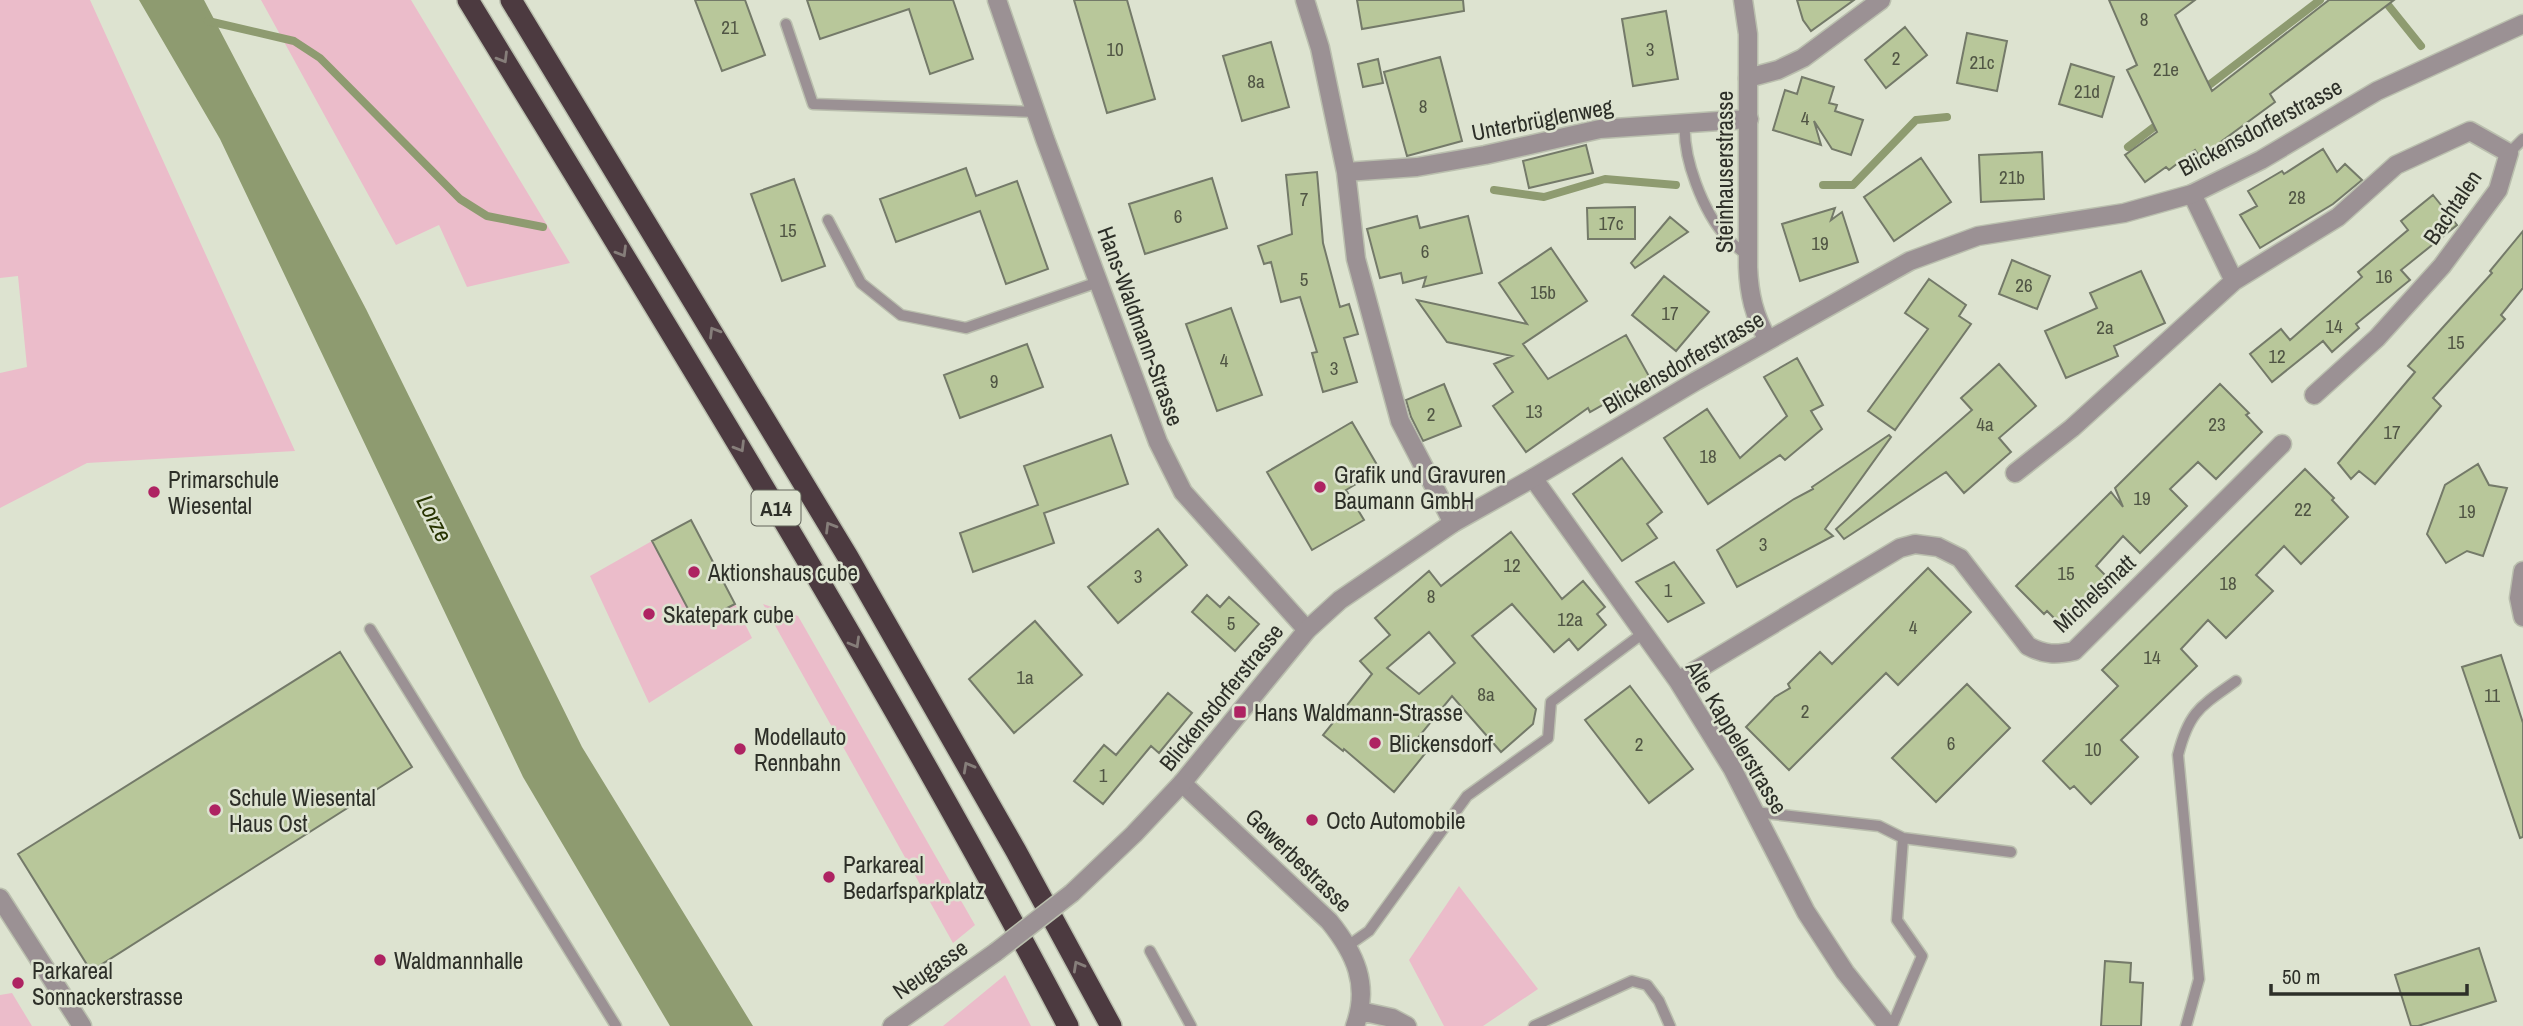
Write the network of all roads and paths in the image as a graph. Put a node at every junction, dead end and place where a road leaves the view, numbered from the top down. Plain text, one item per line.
1 (468, 0) edge
2 (511, 0) edge
3 (997, 0) edge
4 (1305, 0) edge
5 (1743, 0) edge
6 (1881, 0) edge
7 (786, 24) dead end
8 (2523, 24) edge
9 (1748, 78) junction
10 (1035, 112) junction
11 (1749, 119) junction
12 (1685, 122) junction
13 (2523, 139) edge
14 (2509, 153) junction
15 (1346, 172) junction
16 (2192, 194) junction
17 (828, 220) dead end
18 (1748, 256) junction
19 (2234, 281) junction
20 (1098, 282) junction
21 (1768, 340) junction
22 (2314, 395) dead end
23 (2282, 444) dead end
24 (2015, 473) dead end
25 (1533, 478) junction
26 (1452, 523) junction
27 (2523, 571) edge
28 (2523, 617) edge
29 (370, 629) dead end
30 (1307, 630) junction
31 (1642, 634) junction
32 (1678, 681) junction
33 (2236, 681) dead end
34 (1182, 783) junction
35 (1755, 812) junction
36 (1903, 838) junction
37 (2011, 852) dead end
38 (0, 898) edge
39 (1349, 945) junction
40 (1150, 951) dead end
41 (996, 952) joint
42 (1358, 1019) edge
43 (82, 1026) edge
44 (616, 1026) edge
45 (892, 1026) edge
46 (1068, 1026) edge
47 (1111, 1026) edge
48 (1191, 1026) edge
49 (1406, 1026) edge
50 (1534, 1026) edge
51 (1670, 1026) edge
52 (1890, 1026) edge
53 (2186, 1026) edge

1 -> 46 highway, A14
47 -> 2 highway, A14
3 - 10 street, Hans-Waldmann-Strasse
4 - 15 street
5 - 9 street, Steinhauserstrasse
6 - 9 street
7 - 10 lane
8 - 16 street, Blickensdorferstrasse
9 - 11 street, Steinhauserstrasse
10 - 20 street, Hans-Waldmann-Strasse
11 - 12 street, Unterbrüglenweg
11 - 18 street, Steinhauserstrasse
12 - 15 street, Unterbrüglenweg
12 - 18 lane
13 - 14 lane
14 - 19 street, Bachtalen
14 - 22 street, Bachtalen
15 - 26 street
16 - 19 street
16 - 21 street, Blickensdorferstrasse
17 - 20 lane
18 - 21 street, Steinhauserstrasse
19 - 24 street, Bachtalen
20 - 30 street, Hans-Waldmann-Strasse
21 - 25 street, Blickensdorferstrasse
23 - 32 street, Michelsmatt
25 - 26 street, Blickensdorferstrasse
25 - 31 street, Alte Kappelerstrasse
26 - 30 street, Blickensdorferstrasse
27 - 28 street
29 - 44 lane
30 - 34 street, Blickensdorferstrasse
31 - 32 street, Alte Kappelerstrasse
31 - 39 lane
32 - 35 street, Alte Kappelerstrasse
33 - 53 lane
34 - 39 street, Gewerbestrasse
34 - 41 street, Blickensdorferstrasse, bridge
35 - 36 lane
35 - 52 street, Alte Kappelerstrasse
36 - 37 lane
36 - 52 lane
38 - 43 street
39 - 42 street, Gewerbestrasse
40 - 48 lane
41 - 45 street, Neugasse
42 - 49 street
50 - 51 lane

